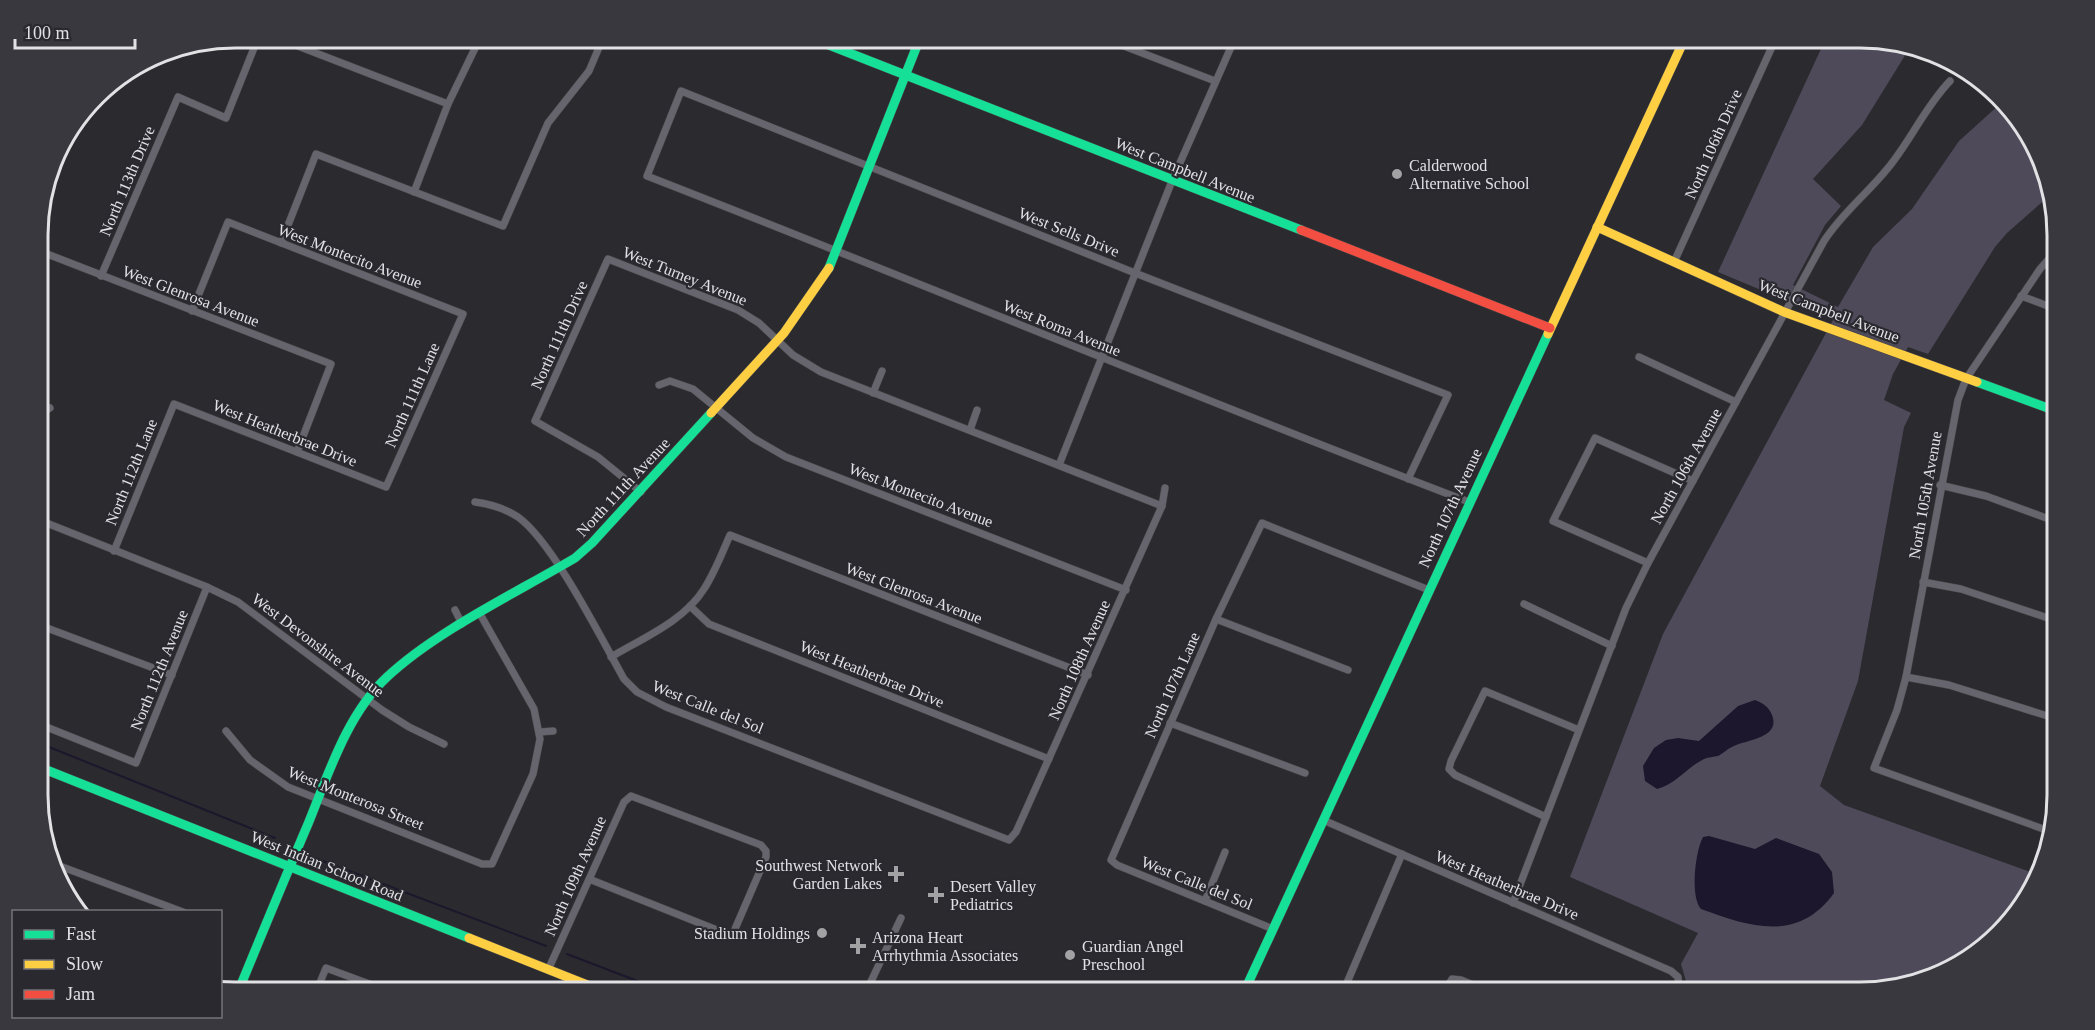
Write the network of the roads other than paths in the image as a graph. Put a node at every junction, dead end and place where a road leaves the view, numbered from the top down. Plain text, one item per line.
1 (254, 48) edge
2 (303, 48) edge
3 (475, 48) edge
4 (598, 48) edge
5 (837, 48) edge
6 (916, 48) edge
7 (1129, 48) edge
8 (1230, 48) edge
9 (1681, 48) edge
10 (1771, 48) edge
11 (906, 75) junction
12 (1215, 81) junction
13 (1950, 81) dead end
14 (448, 104) junction
15 (871, 165) junction
16 (647, 176) joint
17 (1172, 181) junction
18 (414, 192) junction
19 (1597, 227) junction
20 (281, 243) junction
21 (838, 250) junction
22 (48, 254) edge
23 (608, 259) joint
24 (1674, 262) junction
25 (2047, 263) edge
26 (1135, 273) junction
27 (101, 276) junction
28 (2021, 296) junction
29 (2047, 306) edge
30 (192, 311) junction
31 (1784, 312) junction
32 (463, 314) joint
33 (1550, 328) junction
34 (778, 340) junction
35 (1639, 357) dead end
36 (1101, 359) junction
37 (882, 371) dead end
38 (1966, 379) junction
39 (659, 385) dead end
40 (873, 393) junction
41 (1736, 402) junction
42 (174, 404) joint
43 (716, 408) junction
44 (2047, 408) edge
45 (977, 410) dead end
46 (970, 430) junction
47 (297, 452) junction
48 (1059, 465) junction
49 (1408, 479) junction
50 (1693, 481) junction
51 (1940, 485) junction
52 (386, 488) joint
53 (1165, 488) dead end
54 (641, 492) junction
55 (475, 502) dead end
56 (1469, 502) junction
57 (1162, 506) junction
58 (2047, 518) edge
59 (48, 524) edge
60 (114, 551) junction
61 (1648, 563) junction
62 (558, 567) junction
63 (1923, 582) junction
64 (207, 587) junction
65 (1126, 590) junction
66 (1429, 590) junction
67 (1524, 604) dead end
68 (690, 606) junction
69 (455, 610) dead end
70 (480, 614) junction
71 (2047, 618) edge
72 (1216, 619) junction
73 (462, 624) junction
74 (48, 628) edge
75 (1612, 646) junction
76 (612, 657) junction
77 (1348, 670) dead end
78 (171, 675) junction
79 (1088, 675) junction
80 (1906, 677) junction
81 (367, 699) junction
82 (2047, 716) edge
83 (1170, 723) junction
84 (48, 728) edge
85 (1579, 730) junction
86 (226, 731) dead end
87 (553, 731) dead end
88 (540, 732) junction
89 (444, 744) dead end
90 (1049, 759) junction
91 (48, 771) edge
92 (1305, 773) dead end
93 (318, 799) junction
94 (1546, 817) junction
95 (1323, 820) junction
96 (2043, 829) edge
97 (1009, 840) joint
98 (1225, 852) dead end
99 (1402, 854) junction
100 (1111, 860) joint
101 (62, 867) edge
102 (288, 867) junction
103 (589, 879) junction
104 (1205, 901) junction
105 (1513, 903) junction
106 (178, 910) edge
107 (901, 918) dead end
108 (1273, 929) junction
109 (548, 970) junction
110 (242, 982) edge
111 (320, 982) edge
112 (364, 982) edge
113 (579, 982) edge
114 (871, 982) edge
115 (1249, 982) edge
116 (1347, 982) edge
117 (1450, 982) edge
118 (1466, 982) edge
119 (1678, 982) edge

1 - 27 street, North 113th Drive
2 - 14 street
3 - 14 street
4 - 18 street
5 - 11 street, West Campbell Avenue
6 - 11 street, North 111th Avenue
7 - 12 street
8 - 12 street
9 - 19 street, North 107th Avenue
10 - 24 street, North 106th Drive
11 - 15 street, North 111th Avenue
11 - 17 street, West Campbell Avenue
12 - 17 street
13 - 31 street, North 106th Avenue
14 - 18 street
15 - 16 street, West Sells Drive
15 - 21 street, North 111th Avenue
15 - 26 street, West Sells Drive
16 - 21 street, West Roma Avenue
17 - 26 street
17 - 33 street, West Campbell Avenue
18 - 20 street
19 - 24 street, West Campbell Avenue
19 - 33 street, North 107th Avenue
20 - 30 street, West Montecito Avenue
20 - 32 street, West Montecito Avenue
21 - 34 street, North 111th Avenue
21 - 36 street, West Roma Avenue
22 - 27 street, West Glenrosa Avenue
23 - 34 street, West Turney Avenue
23 - 54 street, North 111th Drive
24 - 31 street, West Campbell Avenue
25 - 28 street, North 105th Avenue
26 - 36 street
26 - 49 street, West Sells Drive
27 - 30 street, West Glenrosa Avenue
28 - 29 street
28 - 38 street, North 105th Avenue
30 - 47 street, West Glenrosa Avenue
31 - 38 street, West Campbell Avenue
31 - 41 street, North 106th Avenue
32 - 52 street, North 111th Lane
33 - 56 street, North 107th Avenue
34 - 40 street, West Turney Avenue
34 - 43 street, North 111th Avenue
35 - 41 street
36 - 48 street
36 - 49 street, West Roma Avenue
37 - 40 street
38 - 44 street, West Campbell Avenue
38 - 51 street, North 105th Avenue
39 - 43 street, West Montecito Avenue
40 - 46 street, West Turney Avenue
41 - 50 street, North 106th Avenue
42 - 47 street, West Heatherbrae Drive
42 - 60 street, North 112th Lane
43 - 54 street, North 111th Avenue
43 - 65 street, West Montecito Avenue
45 - 46 street
46 - 48 street, West Turney Avenue
47 - 52 street, West Heatherbrae Drive
48 - 57 street, West Turney Avenue
49 - 56 street, West Roma Avenue
50 - 61 street, North 106th Avenue
50 - 61 street
51 - 58 street
51 - 63 street, North 105th Avenue
53 - 57 street, North 108th Avenue
54 - 62 street, North 111th Avenue
55 - 62 street, West Calle del Sol
56 - 66 street, North 107th Avenue
57 - 65 street, North 108th Avenue
59 - 60 street, West Devonshire Avenue
60 - 64 street, West Devonshire Avenue
61 - 75 street, North 106th Avenue
62 - 70 street, North 111th Avenue
62 - 76 street, West Calle del Sol
63 - 71 street
63 - 80 street, North 105th Avenue
64 - 78 street, North 112th Avenue
64 - 81 street, West Devonshire Avenue
65 - 79 street, North 108th Avenue
66 - 72 street, North 107th Lane
66 - 95 street, North 107th Avenue
67 - 75 street
68 - 76 street
68 - 79 street, West Glenrosa Avenue
68 - 90 street, West Heatherbrae Drive
69 - 73 street
70 - 73 street, North 111th Avenue
70 - 88 street
72 - 77 street
72 - 83 street, North 107th Lane
73 - 81 street, North 111th Avenue
74 - 78 street
75 - 85 street, North 106th Avenue
76 - 97 street, West Calle del Sol
78 - 84 street, North 112th Avenue
79 - 90 street, North 108th Avenue
80 - 82 street
80 - 96 street, North 105th Avenue
81 - 89 street, West Devonshire Avenue
81 - 93 street, North 111th Avenue
83 - 92 street
83 - 100 street, North 107th Lane
85 - 94 street, North 106th Avenue
85 - 94 street
86 - 93 street, West Monterosa Street
87 - 88 street
88 - 93 street, West Monterosa Street
90 - 97 street, North 108th Avenue
91 - 102 street, West Indian School Road
93 - 102 street, North 111th Avenue
94 - 105 street, North 106th Avenue
95 - 99 street, West Heatherbrae Drive
95 - 108 street, North 107th Avenue
98 - 104 street
99 - 105 street, West Heatherbrae Drive
99 - 116 street
100 - 104 street, West Calle del Sol
101 - 106 street
102 - 109 street, West Indian School Road
102 - 110 street, North 111th Avenue
103 - 103 street, North 109th Avenue
103 - 109 street, North 109th Avenue
104 - 108 street, West Calle del Sol
105 - 119 street, West Heatherbrae Drive
107 - 114 street
108 - 115 street, North 107th Avenue
109 - 113 street, West Indian School Road
111 - 112 street
117 - 118 street

